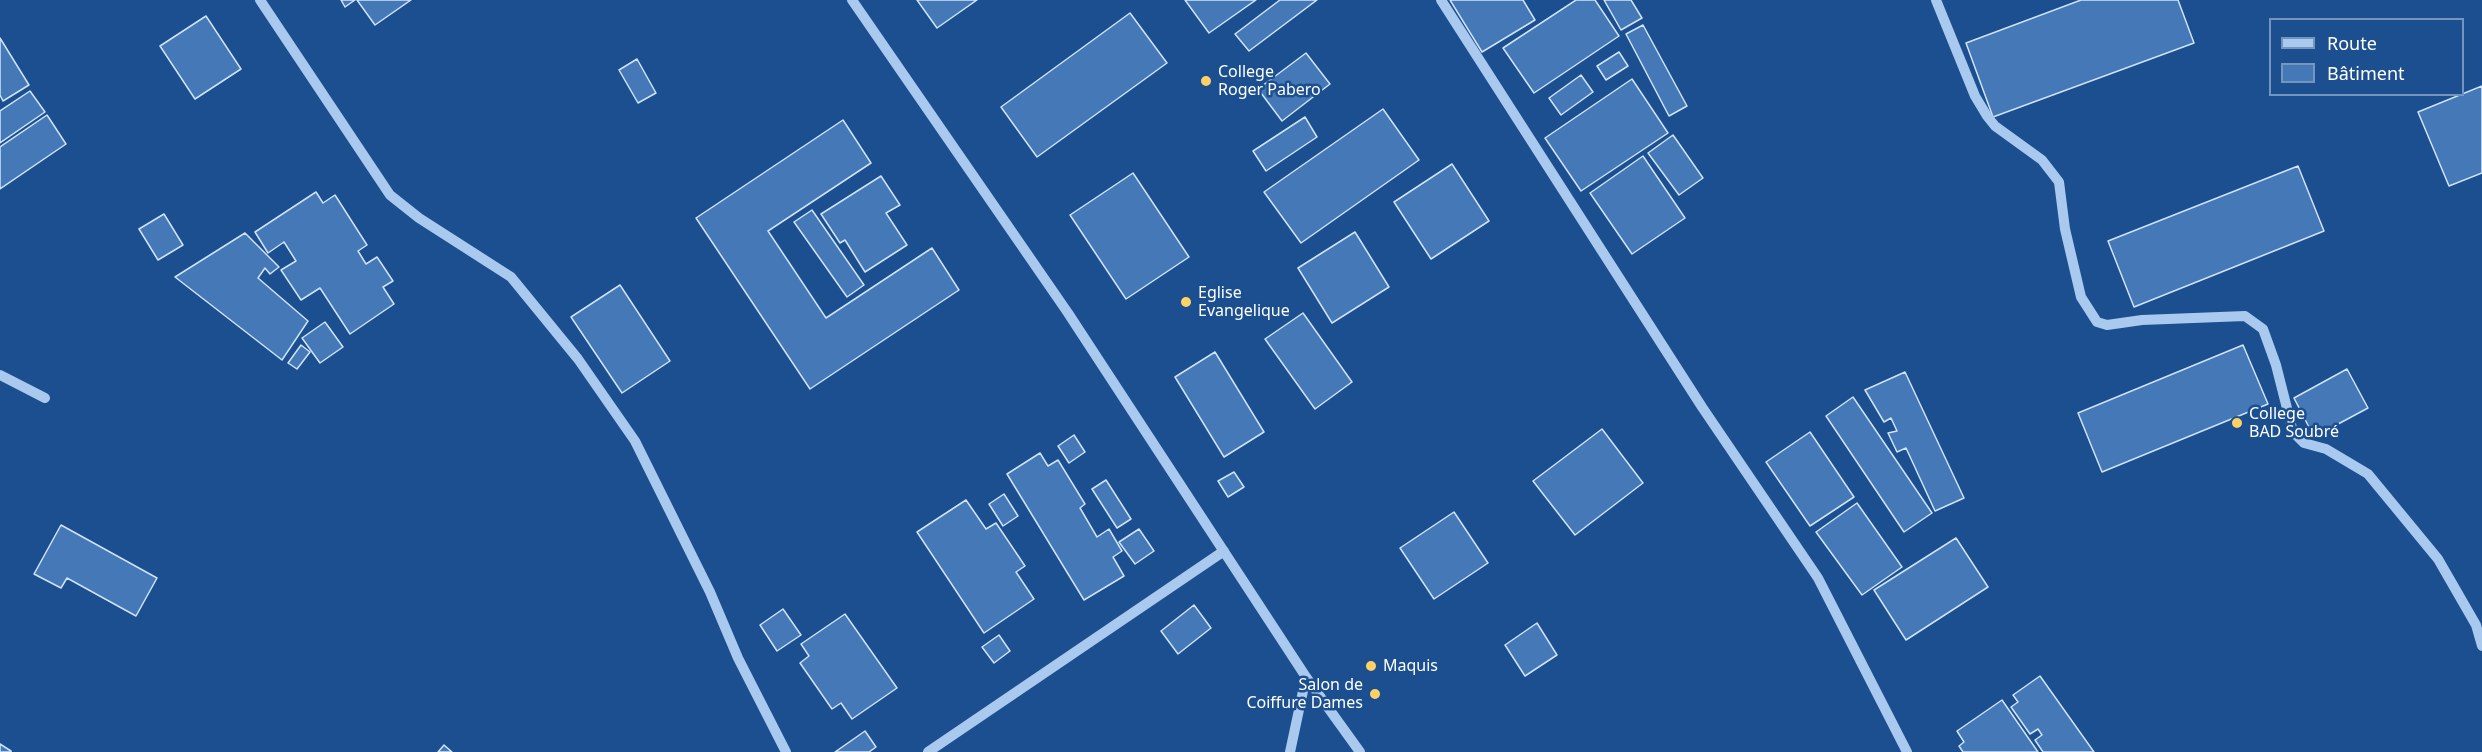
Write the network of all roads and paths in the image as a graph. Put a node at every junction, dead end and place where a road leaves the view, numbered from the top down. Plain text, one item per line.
1 (260, 0) edge
2 (852, 0) edge
3 (1441, 0) edge
4 (1936, 0) edge
5 (0, 375) edge
6 (45, 398) dead end
7 (1224, 551) junction
8 (2482, 646) edge
9 (1306, 677) junction
10 (786, 752) edge
11 (928, 752) edge
12 (1290, 752) edge
13 (1360, 752) edge
14 (1907, 752) edge

1 - 10 street
2 - 7 street
3 - 14 street
4 - 8 street
5 - 6 street
7 - 9 street
7 - 11 street
9 - 12 street
9 - 13 street

